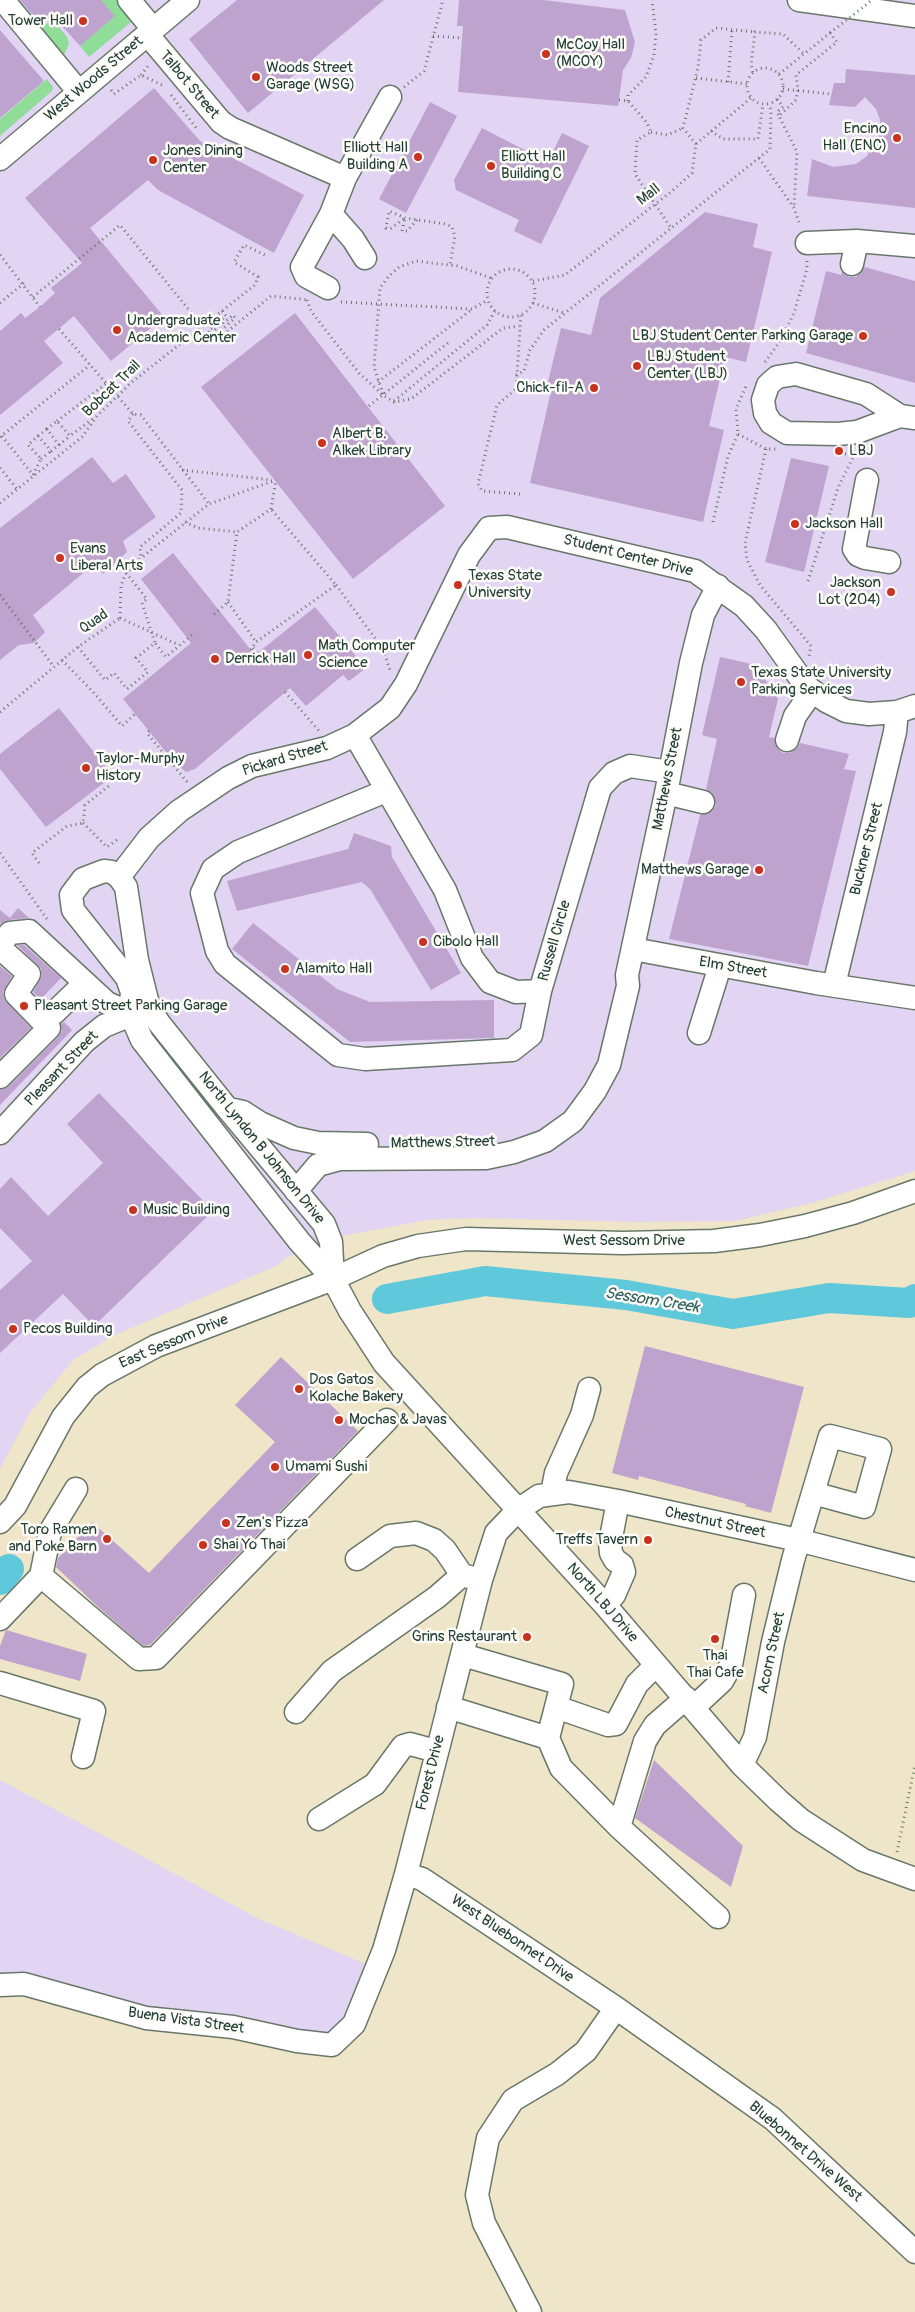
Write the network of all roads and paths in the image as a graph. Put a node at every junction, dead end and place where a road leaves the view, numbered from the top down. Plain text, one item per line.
1 (3, 0) edge
2 (129, 0) edge
3 (443, 0) edge
4 (652, 0) edge
5 (799, 0) edge
6 (872, 0) edge
7 (174, 4) edge
8 (915, 16) edge
9 (732, 30) junction
10 (150, 32) junction
11 (754, 32) junction
12 (830, 33) junction
13 (433, 36) junction
14 (462, 38) dead end
15 (804, 54) junction
16 (152, 61) dead end
17 (753, 72) junction
18 (779, 74) junction
19 (141, 75) junction
20 (696, 78) junction
21 (728, 82) junction
22 (747, 84) junction
23 (107, 86) dead end
24 (783, 89) junction
25 (798, 90) junction
26 (79, 92) junction
27 (831, 94) dead end
28 (390, 97) joint
29 (751, 98) junction
30 (777, 99) junction
31 (619, 100) dead end
32 (628, 101) junction
33 (763, 104) junction
34 (769, 104) junction
35 (779, 116) junction
36 (683, 128) junction
37 (197, 130) dead end
38 (711, 131) junction
39 (651, 132) junction
40 (696, 144) junction
41 (759, 158) junction
42 (0, 159) edge
43 (345, 178) junction
44 (654, 204) junction
45 (794, 208) junction
46 (332, 214) junction
47 (405, 218) junction
48 (417, 220) junction
49 (671, 228) junction
50 (858, 241) junction
51 (807, 244) junction
52 (915, 246) edge
53 (0, 255) edge
54 (267, 256) dead end
55 (365, 258) dead end
56 (852, 264) dead end
57 (450, 265) junction
58 (491, 278) junction
59 (533, 281) junction
60 (24, 283) junction
61 (32, 297) junction
62 (326, 297) junction
63 (307, 300) junction
64 (488, 300) junction
65 (0, 303) edge
66 (378, 303) junction
67 (533, 303) junction
68 (40, 307) dead end
69 (472, 309) junction
70 (222, 311) junction
71 (495, 311) junction
72 (564, 314) junction
73 (521, 315) junction
74 (202, 326) junction
75 (519, 326) junction
76 (59, 329) dead end
77 (449, 342) dead end
78 (90, 365) junction
79 (762, 365) dead end
80 (516, 375) junction
81 (750, 380) dead end
82 (378, 382) junction
83 (106, 384) junction
84 (383, 395) junction
85 (116, 396) junction
86 (394, 402) junction
87 (369, 406) dead end
88 (133, 414) junction
89 (96, 416) junction
90 (907, 417) edge
91 (57, 421) junction
92 (47, 429) junction
93 (38, 436) junction
94 (70, 436) junction
95 (1, 437) edge
96 (59, 445) junction
97 (766, 448) dead end
98 (51, 451) junction
99 (854, 455) dead end
100 (41, 459) junction
101 (0, 468) edge
102 (182, 470) junction
103 (33, 475) junction
104 (276, 480) junction
105 (867, 480) dead end
106 (17, 489) junction
107 (520, 494) dead end
108 (0, 503) edge
109 (209, 504) junction
110 (271, 510) junction
111 (185, 522) junction
112 (713, 522) dead end
113 (237, 532) junction
114 (141, 558) junction
115 (889, 562) dead end
116 (126, 573) junction
117 (808, 581) dead end
118 (336, 586) junction
119 (718, 586) junction
120 (0, 596) edge
121 (228, 602) junction
122 (214, 614) dead end
123 (120, 618) junction
124 (151, 632) junction
125 (193, 634) dead end
126 (256, 642) junction
127 (155, 643) junction
128 (180, 645) junction
129 (78, 647) junction
130 (808, 659) dead end
131 (62, 660) junction
132 (54, 667) junction
133 (268, 667) dead end
134 (393, 680) dead end
135 (285, 692) dead end
136 (812, 692) junction
137 (390, 708) joint
138 (906, 709) edge
139 (0, 712) edge
140 (135, 714) dead end
141 (149, 731) dead end
142 (355, 735) junction
143 (323, 736) dead end
144 (786, 740) dead end
145 (668, 782) junction
146 (110, 785) dead end
147 (190, 786) dead end
148 (386, 791) junction
149 (703, 802) dead end
150 (83, 823) junction
151 (118, 839) dead end
152 (0, 853) edge
153 (39, 862) dead end
154 (119, 876) junction
155 (48, 920) dead end
156 (0, 944) edge
157 (0, 948) edge
158 (633, 949) junction
159 (720, 966) junction
160 (627, 975) junction
161 (85, 983) junction
162 (834, 985) junction
163 (540, 991) junction
164 (915, 998) edge
165 (140, 1011) junction
166 (54, 1012) dead end
167 (699, 1033) dead end
168 (0, 1077) edge
169 (227, 1108) junction
170 (0, 1133) edge
171 (268, 1156) junction
172 (245, 1172) junction
173 (296, 1191) junction
174 (915, 1191) edge
175 (333, 1278) junction
176 (589, 1390) dead end
177 (387, 1420) dead end
178 (76, 1489) dead end
179 (552, 1493) junction
180 (813, 1493) dead end
181 (618, 1501) junction
182 (518, 1510) junction
183 (0, 1522) edge
184 (798, 1540) junction
185 (357, 1559) dead end
186 (915, 1570) edge
187 (41, 1576) junction
188 (471, 1578) junction
189 (744, 1595) dead end
190 (605, 1605) junction
191 (0, 1619) edge
192 (463, 1655) junction
193 (656, 1665) junction
194 (0, 1684) edge
195 (690, 1703) junction
196 (448, 1707) junction
197 (556, 1707) junction
198 (296, 1712) dead end
199 (548, 1738) junction
200 (436, 1751) junction
201 (82, 1757) dead end
202 (742, 1765) junction
203 (915, 1765) edge
204 (319, 1819) dead end
205 (619, 1827) junction
206 (891, 1871) junction
207 (406, 1874) junction
208 (915, 1879) edge
209 (718, 1917) dead end
210 (0, 1985) edge
211 (616, 2008) junction
212 (340, 2036) joint
213 (915, 2252) edge
214 (530, 2312) edge

1 - 26 street
2 - 10 street, Talbot Street
3 - 13 path
4 - 32 path
5 - 8 street
6 - 12 path, bridge
7 - 10 street, West Woods Street
9 - 11 path
9 - 20 path
9 - 21 path
10 - 26 street, West Woods Street
10 - 43 street, Talbot Street
11 - 15 path
11 - 17 path
12 - 15 path
12 - 25 path
13 - 14 path
13 - 28 path
15 - 18 path
16 - 19 path
17 - 18 path
17 - 22 path
18 - 24 path
19 - 23 path
19 - 37 path
20 - 21 path
20 - 36 path
21 - 22 path
22 - 29 path
24 - 25 path
24 - 30 path
25 - 27 path
25 - 35 path
26 - 42 street, West Woods Street
28 - 43 street
29 - 33 path
29 - 38 path
30 - 34 path
30 - 35 path
31 - 32 path
32 - 39 path
33 - 34 path
33 - 38 path
34 - 41 path
35 - 45 path
36 - 39 path
36 - 40 path
38 - 40 path
39 - 44 path
40 - 44 path, Mall
41 - 45 path
41 - 49 path
43 - 46 street
44 - 49 path
44 - 59 path, Mall
45 - 51 path
46 - 55 street
46 - 62 street
47 - 47 path
47 - 48 path
47 - 48 path
48 - 57 path
49 - 72 path
50 - 51 street
50 - 52 street
50 - 56 street
51 - 79 path
53 - 60 path
54 - 70 path, Bobcat Trail
57 - 58 path
57 - 66 path
58 - 59 path
58 - 64 path
59 - 67 path
60 - 61 path
60 - 65 path
61 - 68 path
61 - 74 path
62 - 63 path
62 - 66 path
63 - 70 path
63 - 84 path
64 - 69 path
64 - 71 path
66 - 69 path
66 - 82 path
67 - 72 path
67 - 73 path
69 - 82 path
70 - 74 path, Bobcat Trail
71 - 73 path
71 - 86 path
72 - 80 path
73 - 75 path
74 - 85 path, Bobcat Trail
75 - 80 path
75 - 86 path
76 - 78 path
77 - 84 path
78 - 83 path
78 - 95 path
80 - 107 path
81 - 112 path
82 - 84 path
83 - 85 path
83 - 91 path
84 - 86 path
84 - 87 path
85 - 88 path
85 - 89 path, Bobcat Trail
88 - 102 path
88 - 114 path
89 - 94 path
89 - 103 path, Bobcat Trail
90 - 90 street
91 - 92 path
91 - 94 path
92 - 93 path
92 - 96 path
93 - 98 path
93 - 100 path
94 - 96 path
95 - 103 path
96 - 98 path
97 - 130 path
98 - 100 path
99 - 117 path
100 - 103 path
101 - 106 path
102 - 104 path
102 - 109 path
103 - 106 path, Bobcat Trail
104 - 109 path
104 - 110 path
105 - 115 street
106 - 108 path, Bobcat Trail
109 - 111 path
110 - 113 path
110 - 118 path
111 - 113 path
111 - 114 path
113 - 121 path
114 - 116 path
116 - 123 path, Quad
116 - 124 path
118 - 126 path
118 - 134 path
119 - 136 street, Student Center Drive
119 - 137 street, Student Center Drive
119 - 145 street, Matthews Street
120 - 132 path
121 - 122 path
121 - 126 path
123 - 124 path
123 - 129 path, Quad
124 - 127 path
124 - 128 path
125 - 128 path
126 - 133 path
127 - 128 path
127 - 129 path
129 - 131 path, Quad
131 - 132 path, Quad
131 - 140 path
132 - 139 path, Quad
135 - 143 path
136 - 138 street, Student Center Drive
136 - 144 street
137 - 142 street, Pickard Street
138 - 162 street, Buckner Street
141 - 147 path
142 - 148 street, Russell Circle
142 - 154 street, Pickard Street
145 - 149 street, Russell Circle
145 - 158 street, Matthews Street
145 - 163 street, Russell Circle
146 - 150 path
148 - 163 street, Russell Circle
148 - 163 street
150 - 151 path
150 - 153 path
152 - 155 path
154 - 165 street, North Lyndon B Johnson Drive
154 - 165 street, North Lyndon B Johnson Drive
156 - 161 street
157 - 168 street
158 - 159 street, Elm Street
158 - 160 street, Matthews Street
159 - 162 street, Elm Street
159 - 167 street
160 - 169 street, Matthews Street
160 - 173 street, Matthews Street
161 - 165 street
161 - 166 street
162 - 164 street, Elm Street
165 - 169 street, North Lyndon B Johnson Drive
165 - 170 street, Pleasant Street
165 - 172 street, North Lyndon B Johnson Drive
169 - 171 street, North Lyndon B Johnson Drive
171 - 172 street
171 - 173 street, North Lyndon B Johnson Drive
172 - 175 street, North Lyndon B Johnson Drive
173 - 175 street, North Lyndon B Johnson Drive
174 - 175 street, West Sessom Drive
175 - 182 street, North LBJ Drive
175 - 183 street, East Sessom Drive
176 - 179 street
177 - 187 street
178 - 187 street
179 - 181 street, Chestnut Street
179 - 182 street, Chestnut Street
180 - 184 street, Acorn Street
181 - 184 street, Chestnut Street
181 - 190 street
182 - 188 street, Forest Drive
182 - 190 street, North LBJ Drive
184 - 186 street, Chestnut Street
184 - 202 street, Acorn Street
185 - 188 street
187 - 191 street
188 - 192 street, Forest Drive
188 - 198 street
189 - 195 street
190 - 193 street, North LBJ Drive
192 - 196 street, Forest Drive
192 - 197 street
193 - 195 street, North LBJ Drive
193 - 197 street
194 - 201 street
195 - 202 street, North LBJ Drive
195 - 205 street
196 - 199 street
196 - 200 street, Forest Drive
197 - 199 street
199 - 205 street
200 - 204 street
200 - 207 street, Forest Drive
202 - 206 street, North LBJ Drive
203 - 206 path
205 - 209 street
206 - 208 street, North LBJ Drive
207 - 211 street, West Bluebonnet Drive
207 - 212 street, Forest Drive
210 - 212 street, Buena Vista Street
211 - 213 street, Bluebonnet Drive West
211 - 214 street

